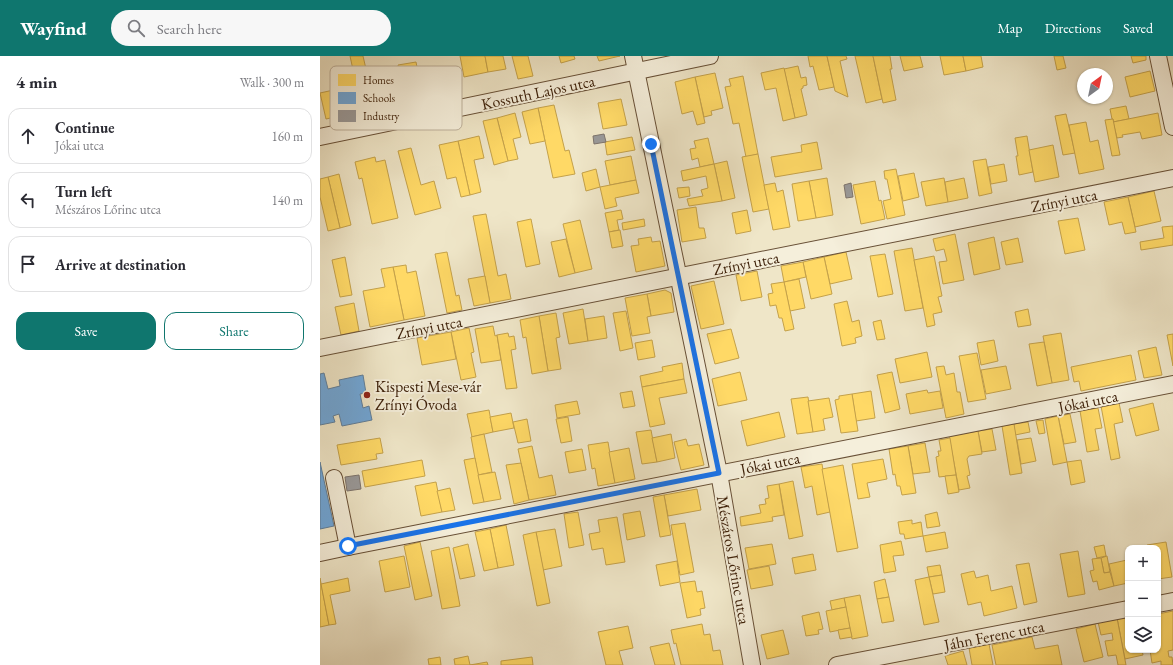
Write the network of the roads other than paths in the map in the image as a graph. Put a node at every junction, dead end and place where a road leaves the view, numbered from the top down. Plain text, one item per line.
1 (710, 56) edge
2 (1158, 56) edge
3 (635, 64) edge
4 (462, 104) edge
5 (1173, 127) edge
6 (350, 130) edge
7 (320, 137) edge
8 (1173, 178) edge
9 (679, 276) junction
10 (320, 348) edge
11 (1173, 384) edge
12 (719, 473) junction
13 (334, 478) dead end
14 (348, 546) junction
15 (320, 553) edge
16 (1173, 601) edge
17 (1161, 603) edge
18 (1125, 610) edge
19 (752, 665) edge
20 (836, 665) edge

1 - 3 street, Kossuth Lajos utca
2 - 5 street
3 - 4 street, Kossuth Lajos utca
3 - 9 street, Mészáros Lőrinc utca
6 - 7 street, Kossuth Lajos utca
8 - 9 street, Zrínyi utca
9 - 10 street, Zrínyi utca
9 - 12 street, Mészáros Lőrinc utca
11 - 12 street, Jókai utca
12 - 14 street, Jókai utca
12 - 19 street, Mészáros Lőrinc utca
13 - 14 street
14 - 15 street, Jókai utca
16 - 17 street
18 - 20 street, Jáhn Ferenc utca

